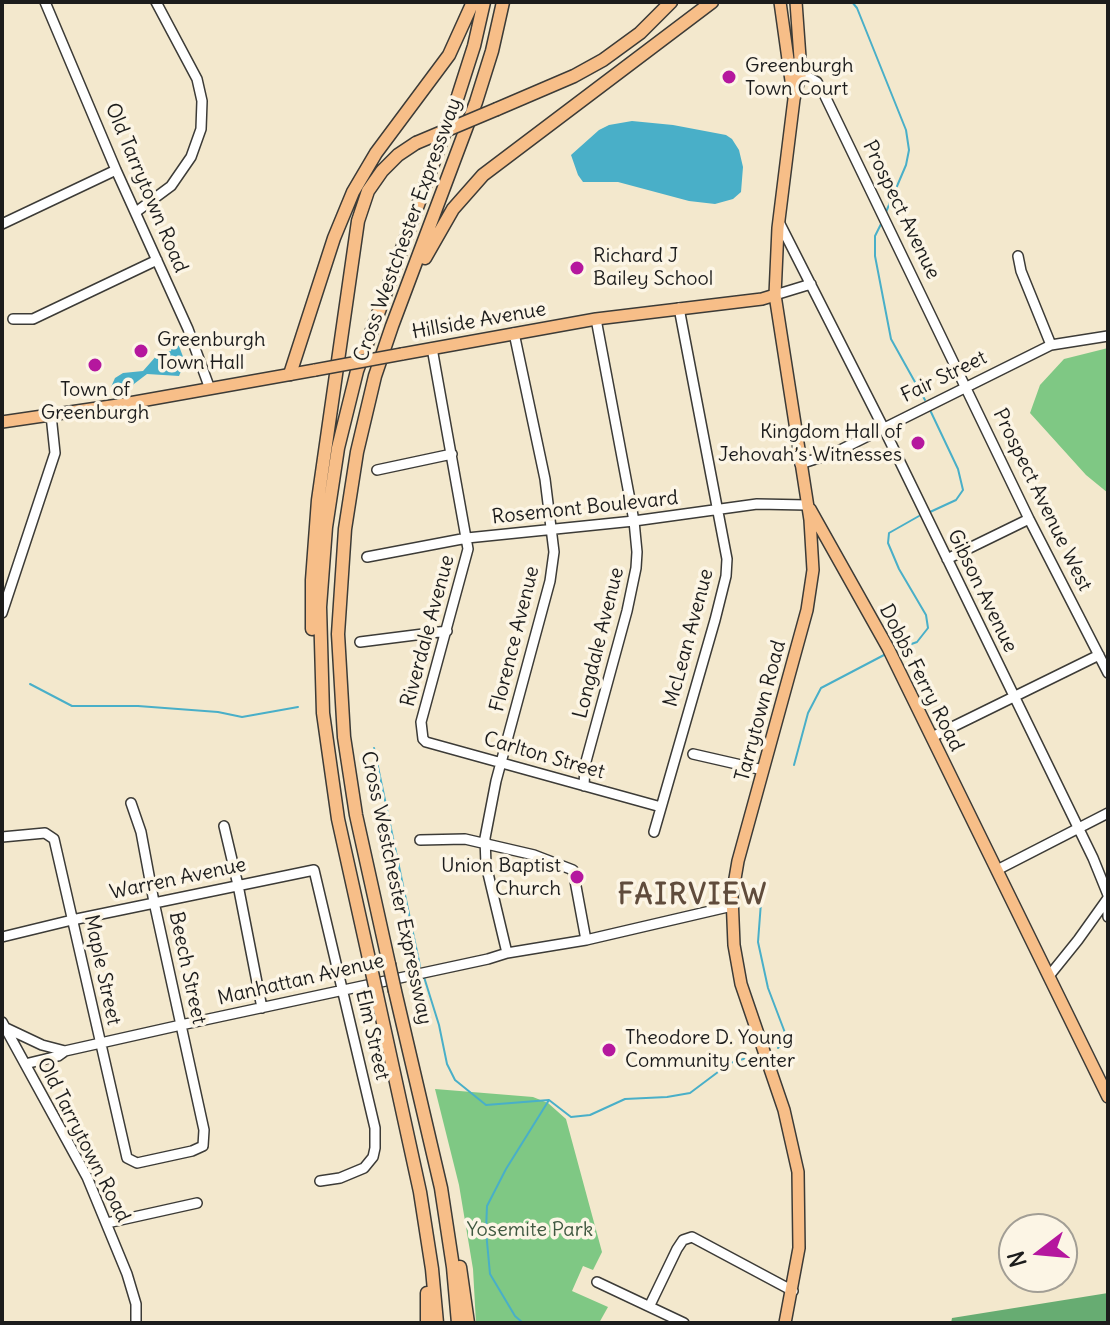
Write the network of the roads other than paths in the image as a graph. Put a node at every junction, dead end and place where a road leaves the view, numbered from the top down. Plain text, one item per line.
1 (45, 2) edge
2 (156, 2) edge
3 (473, 2) edge
4 (484, 2) edge
5 (503, 2) edge
6 (671, 2) edge
7 (712, 2) edge
8 (780, 2) edge
9 (796, 2) edge
10 (788, 65) junction
11 (801, 72) junction
12 (794, 99) junction
13 (116, 170) junction
14 (136, 212) junction
15 (779, 222) junction
16 (2, 224) edge
17 (1018, 256) dead end
18 (157, 260) junction
19 (811, 284) junction
20 (775, 295) junction
21 (679, 308) junction
22 (13, 319) dead end
23 (596, 319) junction
24 (392, 326) junction
25 (514, 333) junction
26 (1108, 336) edge
27 (1051, 345) junction
28 (432, 348) junction
29 (290, 374) junction
30 (967, 385) junction
31 (210, 389) junction
32 (51, 415) junction
33 (2, 422) edge
34 (883, 427) junction
35 (452, 454) junction
36 (800, 464) junction
37 (377, 470) dead end
38 (807, 505) junction
39 (719, 510) junction
40 (1029, 519) junction
41 (634, 521) junction
42 (553, 531) junction
43 (467, 538) junction
44 (367, 557) dead end
45 (947, 559) junction
46 (2, 613) edge
47 (447, 631) junction
48 (360, 642) dead end
49 (1099, 655) junction
50 (1108, 673) edge
51 (1013, 697) junction
52 (422, 734) joint
53 (932, 737) junction
54 (325, 739) junction
55 (693, 754) dead end
56 (502, 762) junction
57 (763, 770) junction
58 (584, 786) junction
59 (131, 803) dead end
60 (661, 807) junction
61 (1108, 813) edge
62 (224, 826) dead end
63 (1079, 829) junction
64 (654, 832) dead end
65 (2, 837) edge
66 (420, 840) dead end
67 (486, 845) junction
68 (314, 870) joint
69 (997, 870) junction
70 (238, 885) junction
71 (1108, 898) edge
72 (154, 902) junction
73 (732, 906) junction
74 (1108, 917) edge
75 (72, 920) junction
76 (2, 937) edge
77 (586, 940) junction
78 (507, 953) junction
79 (1049, 976) junction
80 (343, 990) junction
81 (262, 1008) junction
82 (4, 1025) edge
83 (181, 1025) junction
84 (31, 1040) junction
85 (99, 1044) junction
86 (17, 1049) junction
87 (65, 1051) junction
88 (25, 1064) junction
89 (1108, 1097) edge
90 (130, 1161) joint
91 (320, 1181) dead end
92 (197, 1203) dead end
93 (446, 1214) junction
94 (425, 1217) junction
95 (107, 1223) junction
96 (597, 1282) dead end
97 (793, 1291) junction
98 (650, 1305) junction
99 (136, 1323) edge
100 (427, 1323) edge
101 (437, 1323) edge
102 (458, 1323) edge
103 (468, 1323) edge
104 (684, 1323) edge
105 (785, 1323) edge

1 - 13 street, Old Tarrytown Road
2 - 14 street
3 - 29 highway
4 - 54 highway, Cross Westchester Expressway
5 - 24 highway, Cross Westchester Expressway
6 - 54 highway, bridge
7 - 24 highway
8 - 10 main road, Tarrytown Road
9 - 11 main road, Tarrytown Road
10 - 11 street, Prospect Avenue
10 - 12 main road, Tarrytown Road
11 - 12 main road, Tarrytown Road
11 - 30 street, Prospect Avenue
12 - 15 main road, Tarrytown Road
13 - 14 street, Old Tarrytown Road
13 - 16 street
14 - 18 street, Old Tarrytown Road
15 - 19 street, Gibson Avenue
15 - 20 main road, Tarrytown Road
17 - 27 street
18 - 22 street
18 - 31 street, Old Tarrytown Road
19 - 20 street
19 - 34 street, Gibson Avenue
20 - 21 main road, Hillside Avenue
20 - 36 main road, Tarrytown Road
21 - 23 main road, Hillside Avenue
21 - 39 street, McLean Avenue
23 - 25 main road, Hillside Avenue
23 - 41 street, Longdale Avenue
24 - 93 highway, Cross Westchester Expressway, bridge
25 - 28 main road, Hillside Avenue
25 - 42 street, Florence Avenue
26 - 27 street, Fair Street
27 - 30 street, Fair Street
28 - 29 main road, Hillside Avenue, bridge
28 - 35 street, Riverdale Avenue
29 - 31 main road, Hillside Avenue
30 - 34 street, Fair Street
30 - 40 street, Prospect Avenue West
31 - 32 main road, Hillside Avenue
32 - 33 main road, Hillside Avenue
32 - 46 street
34 - 36 street, Fair Street
34 - 45 street, Gibson Avenue
35 - 37 street
35 - 43 street, Riverdale Avenue
36 - 38 main road, Tarrytown Road
38 - 39 street, Rosemont Boulevard
38 - 53 main road, Dobbs Ferry Road
38 - 57 main road, Tarrytown Road
39 - 41 street, Rosemont Boulevard
39 - 60 street, McLean Avenue
40 - 45 street
40 - 49 street, Prospect Avenue West
41 - 42 street, Rosemont Boulevard
41 - 58 street, Longdale Avenue
42 - 43 street, Rosemont Boulevard
42 - 56 street, Florence Avenue
43 - 44 street, Rosemont Boulevard
43 - 47 street, Riverdale Avenue
45 - 51 street, Gibson Avenue
47 - 48 street
47 - 52 street, Riverdale Avenue
49 - 50 street, Prospect Avenue West
49 - 51 street
51 - 53 street
51 - 63 street, Gibson Avenue
52 - 56 street, Carlton Street
53 - 69 main road, Dobbs Ferry Road
54 - 94 highway, Cross Westchester Expressway, bridge
55 - 57 street
56 - 58 street, Carlton Street
56 - 67 street, Florence Avenue
57 - 73 main road, Tarrytown Road
58 - 60 street, Carlton Street
59 - 72 street, Beech Street
60 - 64 street, McLean Avenue
61 - 63 street
62 - 70 street
63 - 69 street
63 - 71 street, Gibson Avenue
65 - 75 street, Maple Street
66 - 67 street
67 - 77 street
67 - 78 street, Florence Avenue
68 - 70 street, Warren Avenue
68 - 80 street, Elm Street
69 - 79 main road, Dobbs Ferry Road
70 - 72 street, Warren Avenue
70 - 81 street
71 - 74 street, Gibson Avenue
71 - 79 street
72 - 75 street, Warren Avenue
72 - 83 street, Beech Street
73 - 77 street, Manhattan Avenue
73 - 97 main road, Tarrytown Road
75 - 76 street, Warren Avenue
75 - 85 street, Maple Street
77 - 78 street, Manhattan Avenue
78 - 80 street, Manhattan Avenue
79 - 89 main road, Dobbs Ferry Road
80 - 81 street, Manhattan Avenue
80 - 91 street, Elm Street
81 - 83 street, Manhattan Avenue
82 - 84 street, Manhattan Avenue
82 - 86 street, Old Tarrytown Road
83 - 85 street, Manhattan Avenue
83 - 90 street, Beech Street
84 - 86 street
84 - 87 street, Manhattan Avenue
85 - 87 street, Manhattan Avenue
85 - 90 street, Maple Street
86 - 88 street, Old Tarrytown Road
87 - 88 street, Manhattan Avenue
88 - 95 street, Old Tarrytown Road
92 - 95 street
93 - 102 highway, Cross Westchester Expressway
93 - 103 highway
94 - 100 highway
94 - 101 highway, Cross Westchester Expressway
95 - 99 street, Old Tarrytown Road
96 - 98 street
97 - 98 street
97 - 105 main road, Tarrytown Road
98 - 104 street

